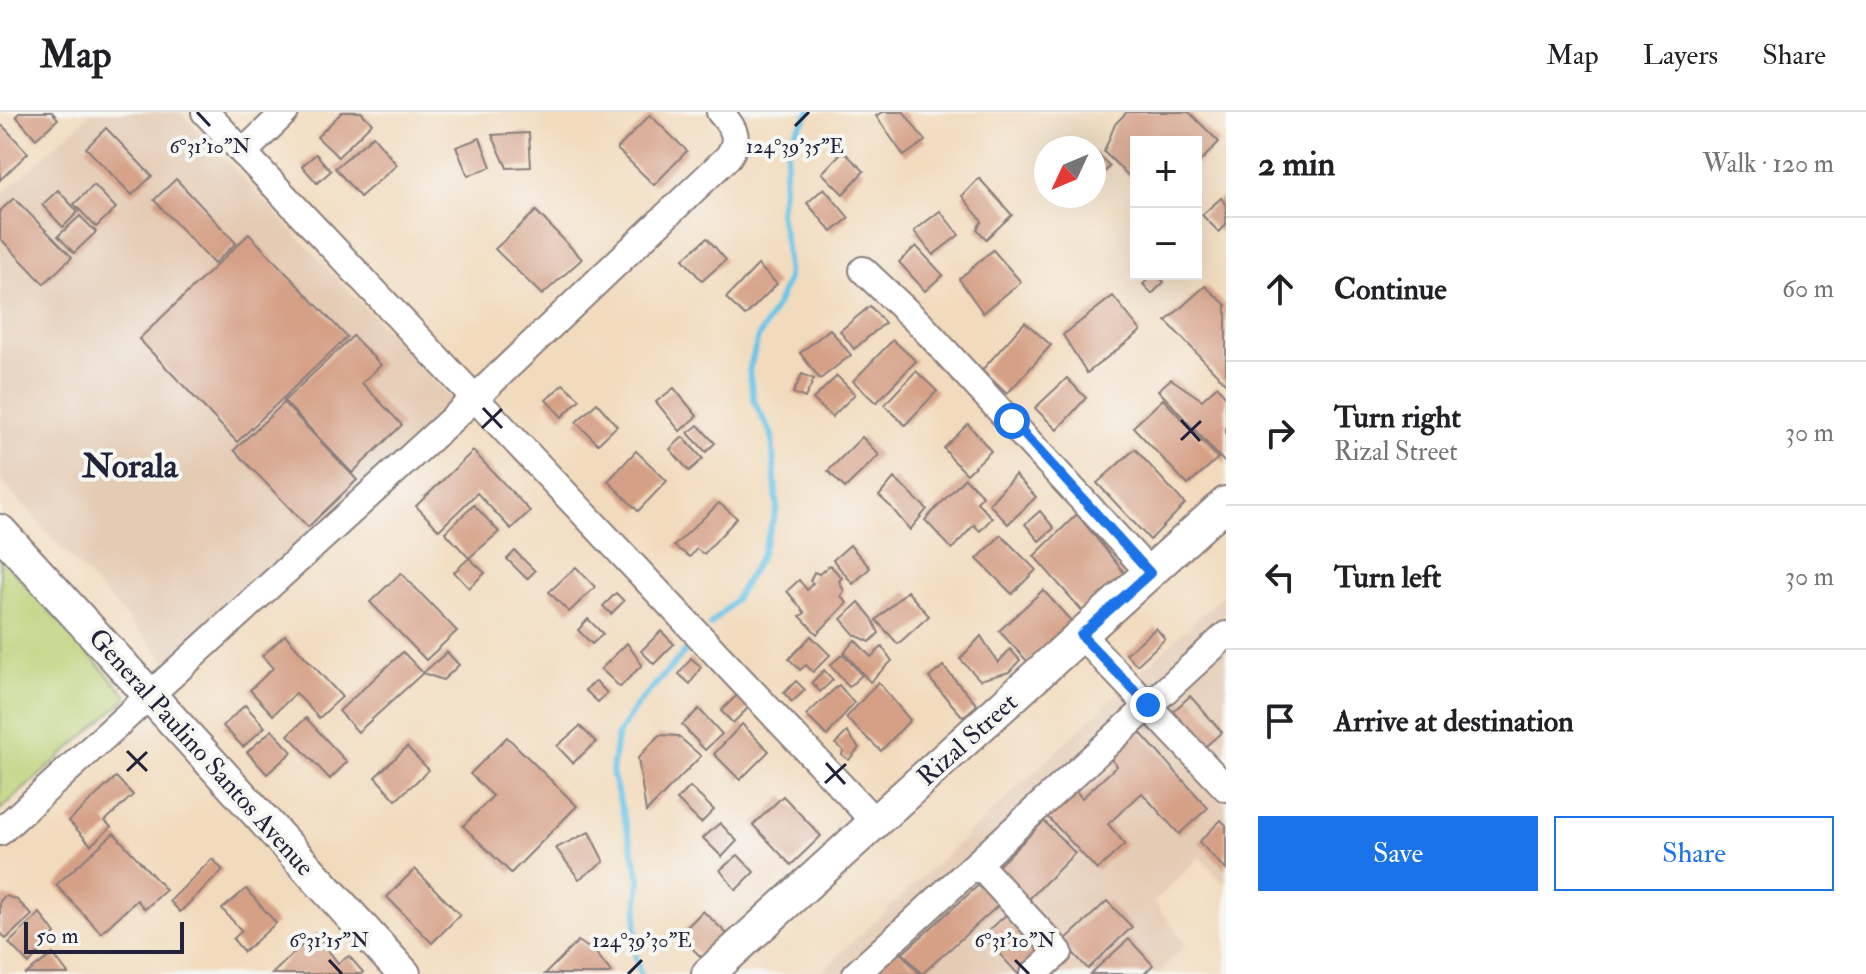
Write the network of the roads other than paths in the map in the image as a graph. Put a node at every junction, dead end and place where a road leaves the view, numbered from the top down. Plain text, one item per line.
1 (205, 112) edge
2 (285, 112) edge
3 (720, 112) edge
4 (243, 153) junction
5 (863, 270) dead end
6 (475, 398) junction
7 (1226, 503) edge
8 (0, 531) edge
9 (1150, 573) junction
10 (1081, 635) junction
11 (1226, 635) edge
12 (151, 695) junction
13 (1148, 705) junction
14 (1226, 788) edge
15 (875, 822) junction
16 (0, 832) edge
17 (978, 864) junction
18 (404, 974) edge
19 (708, 974) edge
20 (856, 974) edge
21 (1034, 974) edge

1 - 4 street
2 - 4 street
3 - 6 street
4 - 6 street
5 - 9 street
6 - 12 street
6 - 15 street
7 - 9 main road, Rizal Street
8 - 12 main road, General Paulino Santos Avenue
9 - 10 main road, Rizal Street
10 - 13 street
10 - 15 main road, Rizal Street
11 - 13 street
12 - 16 street
12 - 18 main road, General Paulino Santos Avenue
13 - 14 street
13 - 17 street
15 - 19 main road, Rizal Street
17 - 20 street
17 - 21 street

